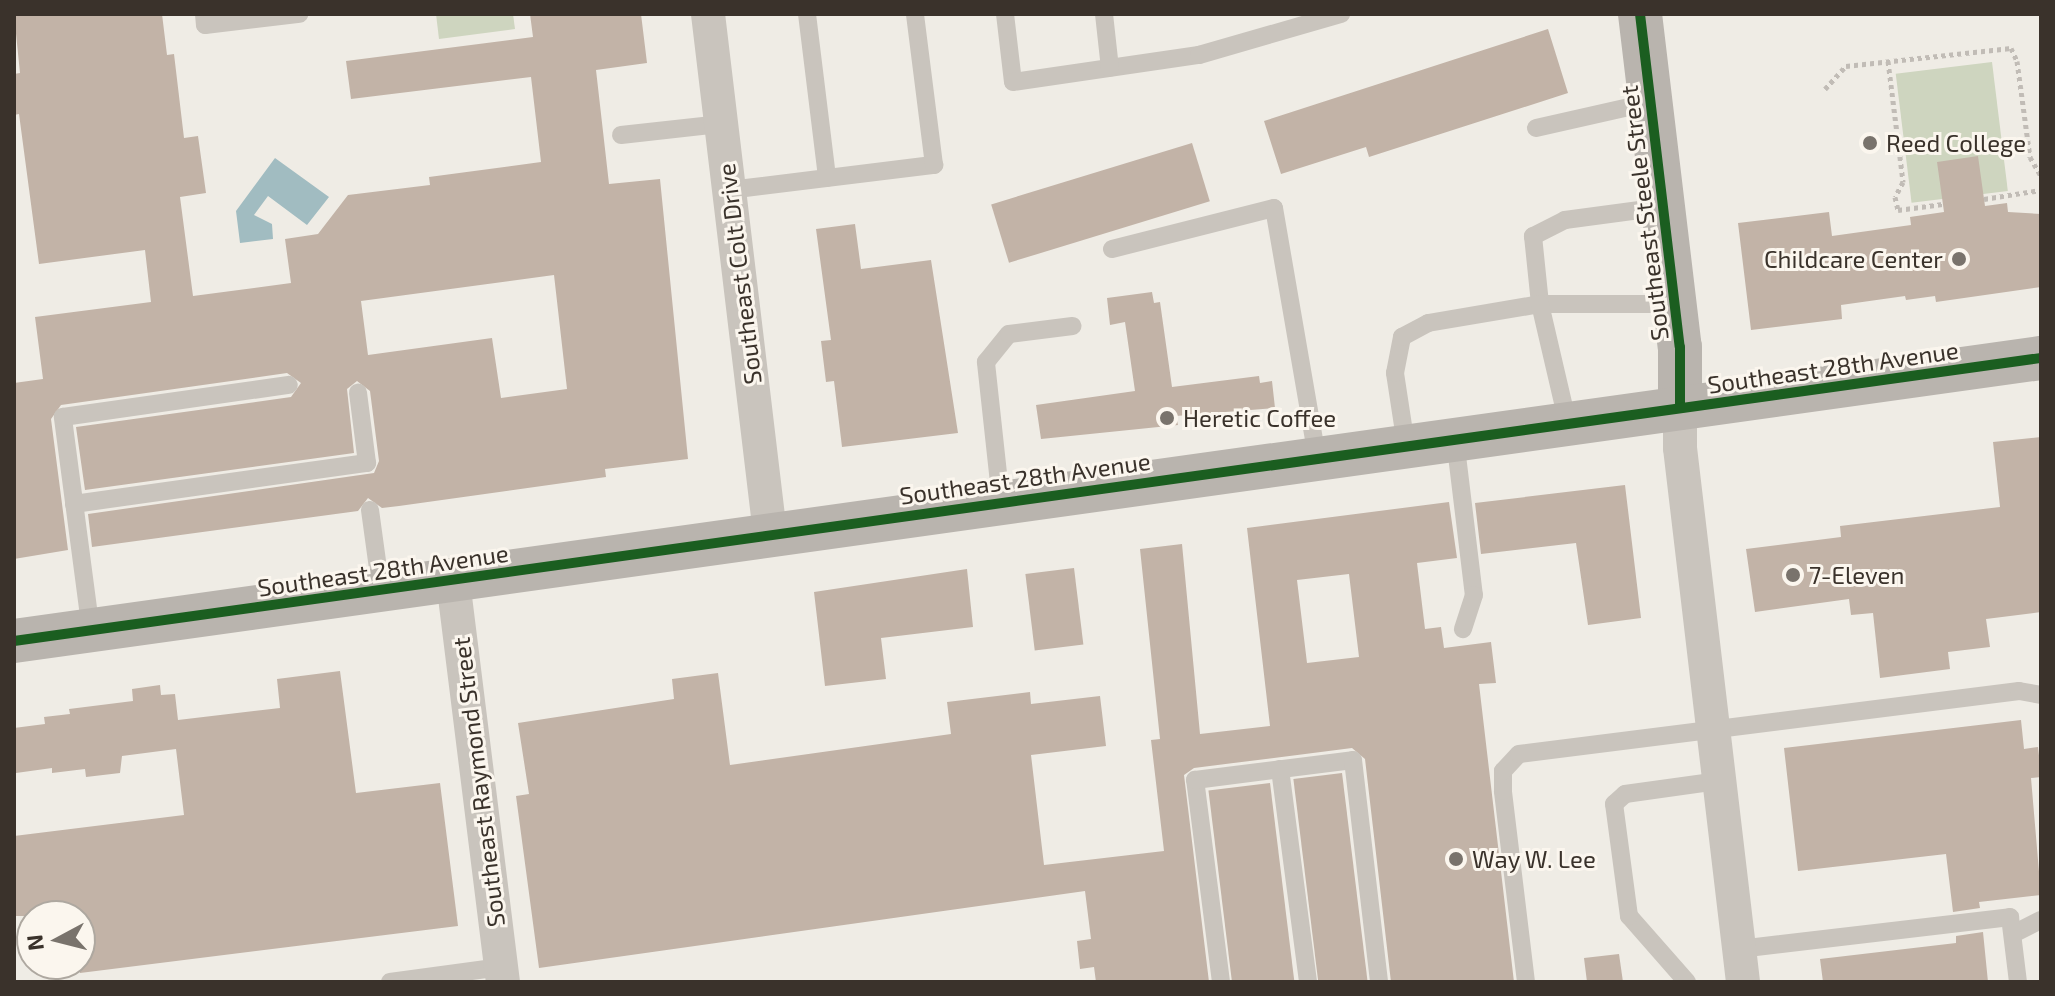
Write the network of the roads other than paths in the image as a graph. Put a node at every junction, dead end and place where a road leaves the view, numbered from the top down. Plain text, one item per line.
1 (204, 14) edge
2 (299, 14) edge
3 (708, 14) edge
4 (807, 14) edge
5 (915, 14) edge
6 (1005, 14) edge
7 (1104, 14) edge
8 (1341, 14) edge
9 (1640, 14) edge
10 (1110, 68) junction
11 (1651, 102) junction
12 (721, 124) junction
13 (1536, 128) dead end
14 (621, 135) dead end
15 (827, 178) junction
16 (729, 190) junction
17 (1663, 207) junction
18 (1112, 249) dead end
19 (1540, 304) junction
20 (1675, 304) junction
21 (1072, 326) dead end
22 (2041, 358) edge
23 (289, 385) dead end
24 (358, 393) dead end
25 (1680, 408) junction
26 (1568, 424) junction
27 (1455, 439) junction
28 (1406, 445) junction
29 (1317, 458) junction
30 (1001, 501) junction
31 (74, 504) junction
32 (370, 510) dead end
33 (770, 533) junction
34 (453, 581) junction
35 (381, 590) junction
36 (1463, 629) dead end
37 (91, 631) junction
38 (14, 641) edge
39 (2041, 695) edge
40 (1713, 729) junction
41 (1280, 769) junction
42 (1719, 781) junction
43 (2041, 920) edge
44 (2013, 934) junction
45 (1739, 949) junction
46 (502, 974) edge
47 (390, 982) edge
48 (1221, 982) edge
49 (1308, 982) edge
50 (1379, 982) edge
51 (1526, 982) edge
52 (1687, 982) edge
53 (1743, 982) edge
54 (2018, 982) edge

1 - 2 lane
3 - 12 street, Southeast Colt Drive
4 - 15 lane
5 - 15 lane
6 - 10 lane
7 - 10 lane
8 - 10 lane
9 - 11 street, Southeast Steele Street
11 - 13 lane
11 - 17 street, Southeast Steele Street
12 - 14 lane
12 - 16 street, Southeast Colt Drive
15 - 16 lane
16 - 33 street, Southeast Colt Drive
17 - 19 lane
17 - 20 street, Southeast Steele Street
18 - 29 lane
19 - 20 lane
19 - 26 lane
19 - 28 lane
20 - 25 street, Southeast Steele Street
21 - 30 lane
22 - 25 street, Southeast 28th Avenue
23 - 31 lane
24 - 31 lane
25 - 26 street, Southeast 28th Avenue
25 - 40 street, Southeast Steele Street
26 - 27 street, Southeast 28th Avenue
27 - 28 street, Southeast 28th Avenue
27 - 36 lane
28 - 29 street, Southeast 28th Avenue
29 - 30 street, Southeast 28th Avenue
30 - 33 street, Southeast 28th Avenue
31 - 37 lane
32 - 35 lane
33 - 34 street, Southeast 28th Avenue
34 - 35 street, Southeast 28th Avenue
34 - 46 street, Southeast Raymond Street
35 - 37 street, Southeast 28th Avenue
37 - 38 street, Southeast 28th Avenue
39 - 40 lane
40 - 42 street, Southeast Steele Street
40 - 51 lane
41 - 48 lane
41 - 49 lane
41 - 50 lane
42 - 45 street, Southeast Steele Street
42 - 52 lane
43 - 44 lane
44 - 45 lane
44 - 54 lane
45 - 53 street, Southeast Steele Street
46 - 47 lane

